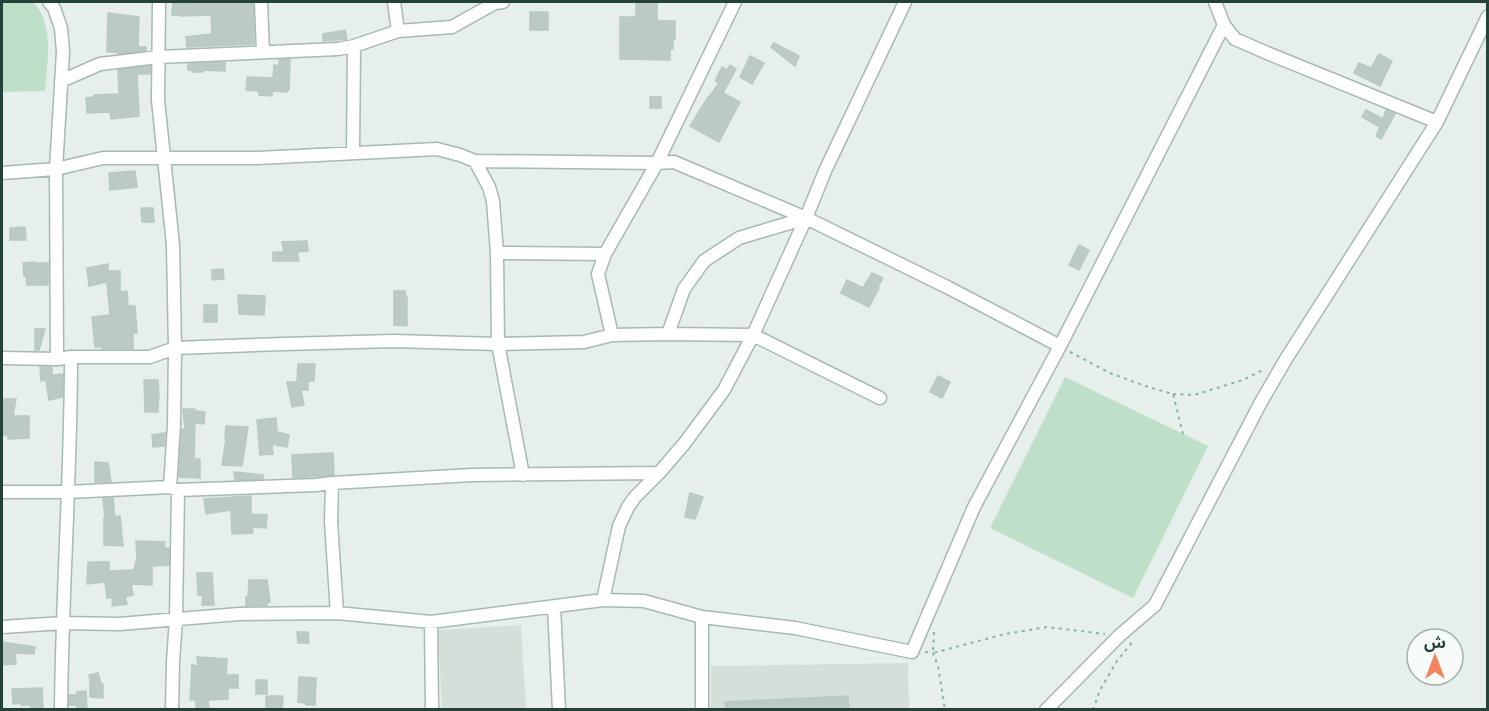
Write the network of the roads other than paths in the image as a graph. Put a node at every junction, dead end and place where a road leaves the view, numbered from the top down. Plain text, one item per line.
1 (49, 2) edge
2 (159, 2) edge
3 (261, 2) edge
4 (394, 2) edge
5 (502, 2) edge
6 (735, 2) edge
7 (905, 2) edge
8 (1215, 2) edge
9 (1488, 16) edge
10 (1224, 25) junction
11 (398, 31) junction
12 (354, 46) junction
13 (263, 52) junction
14 (158, 57) junction
15 (62, 81) junction
16 (1437, 122) junction
17 (353, 153) junction
18 (163, 158) junction
19 (475, 161) junction
20 (657, 163) junction
21 (56, 169) junction
22 (2, 173) edge
23 (806, 218) junction
24 (497, 253) junction
25 (605, 254) junction
26 (668, 334) junction
27 (612, 335) junction
28 (753, 335) junction
29 (498, 344) junction
30 (1060, 346) junction
31 (176, 348) junction
32 (71, 357) junction
33 (2, 358) edge
34 (57, 359) junction
35 (880, 398) dead end
36 (659, 473) junction
37 (523, 474) junction
38 (332, 483) junction
39 (174, 489) junction
40 (2, 492) edge
41 (68, 492) junction
42 (603, 600) junction
43 (554, 607) junction
44 (337, 613) junction
45 (702, 617) junction
46 (176, 619) junction
47 (431, 622) junction
48 (63, 623) junction
49 (2, 627) edge
50 (61, 710) edge
51 (172, 710) edge
52 (432, 710) edge
53 (559, 710) edge
54 (702, 710) edge
55 (1046, 710) edge

1 - 15 street
2 - 14 street
3 - 13 street
4 - 11 street
5 - 11 street
6 - 20 street
7 - 23 street
8 - 10 street
9 - 16 street
10 - 16 street
10 - 30 street
11 - 12 street
12 - 13 street
12 - 17 street
13 - 14 street
14 - 15 street
14 - 18 street
15 - 21 street
16 - 55 street
17 - 18 street
17 - 19 street
18 - 21 street
18 - 31 street
19 - 20 street
19 - 24 street
20 - 23 street
20 - 25 street
21 - 22 street
21 - 34 street
23 - 26 street
23 - 28 street
23 - 30 street
24 - 25 street
24 - 29 street
25 - 27 street
26 - 27 street
26 - 28 street
27 - 29 street
28 - 35 street
28 - 36 street
29 - 31 street
29 - 37 street
30 - 45 street
31 - 32 street
31 - 39 street
32 - 34 street
32 - 41 street
33 - 34 street
36 - 37 street
36 - 42 street
37 - 38 street
38 - 39 street
38 - 44 street
39 - 41 street
39 - 46 street
40 - 41 street
41 - 48 street
42 - 43 street
42 - 45 street
43 - 47 street
43 - 53 street
44 - 46 street
44 - 47 street
45 - 54 street
46 - 48 street
46 - 51 street
47 - 52 street
48 - 49 street
48 - 50 street

